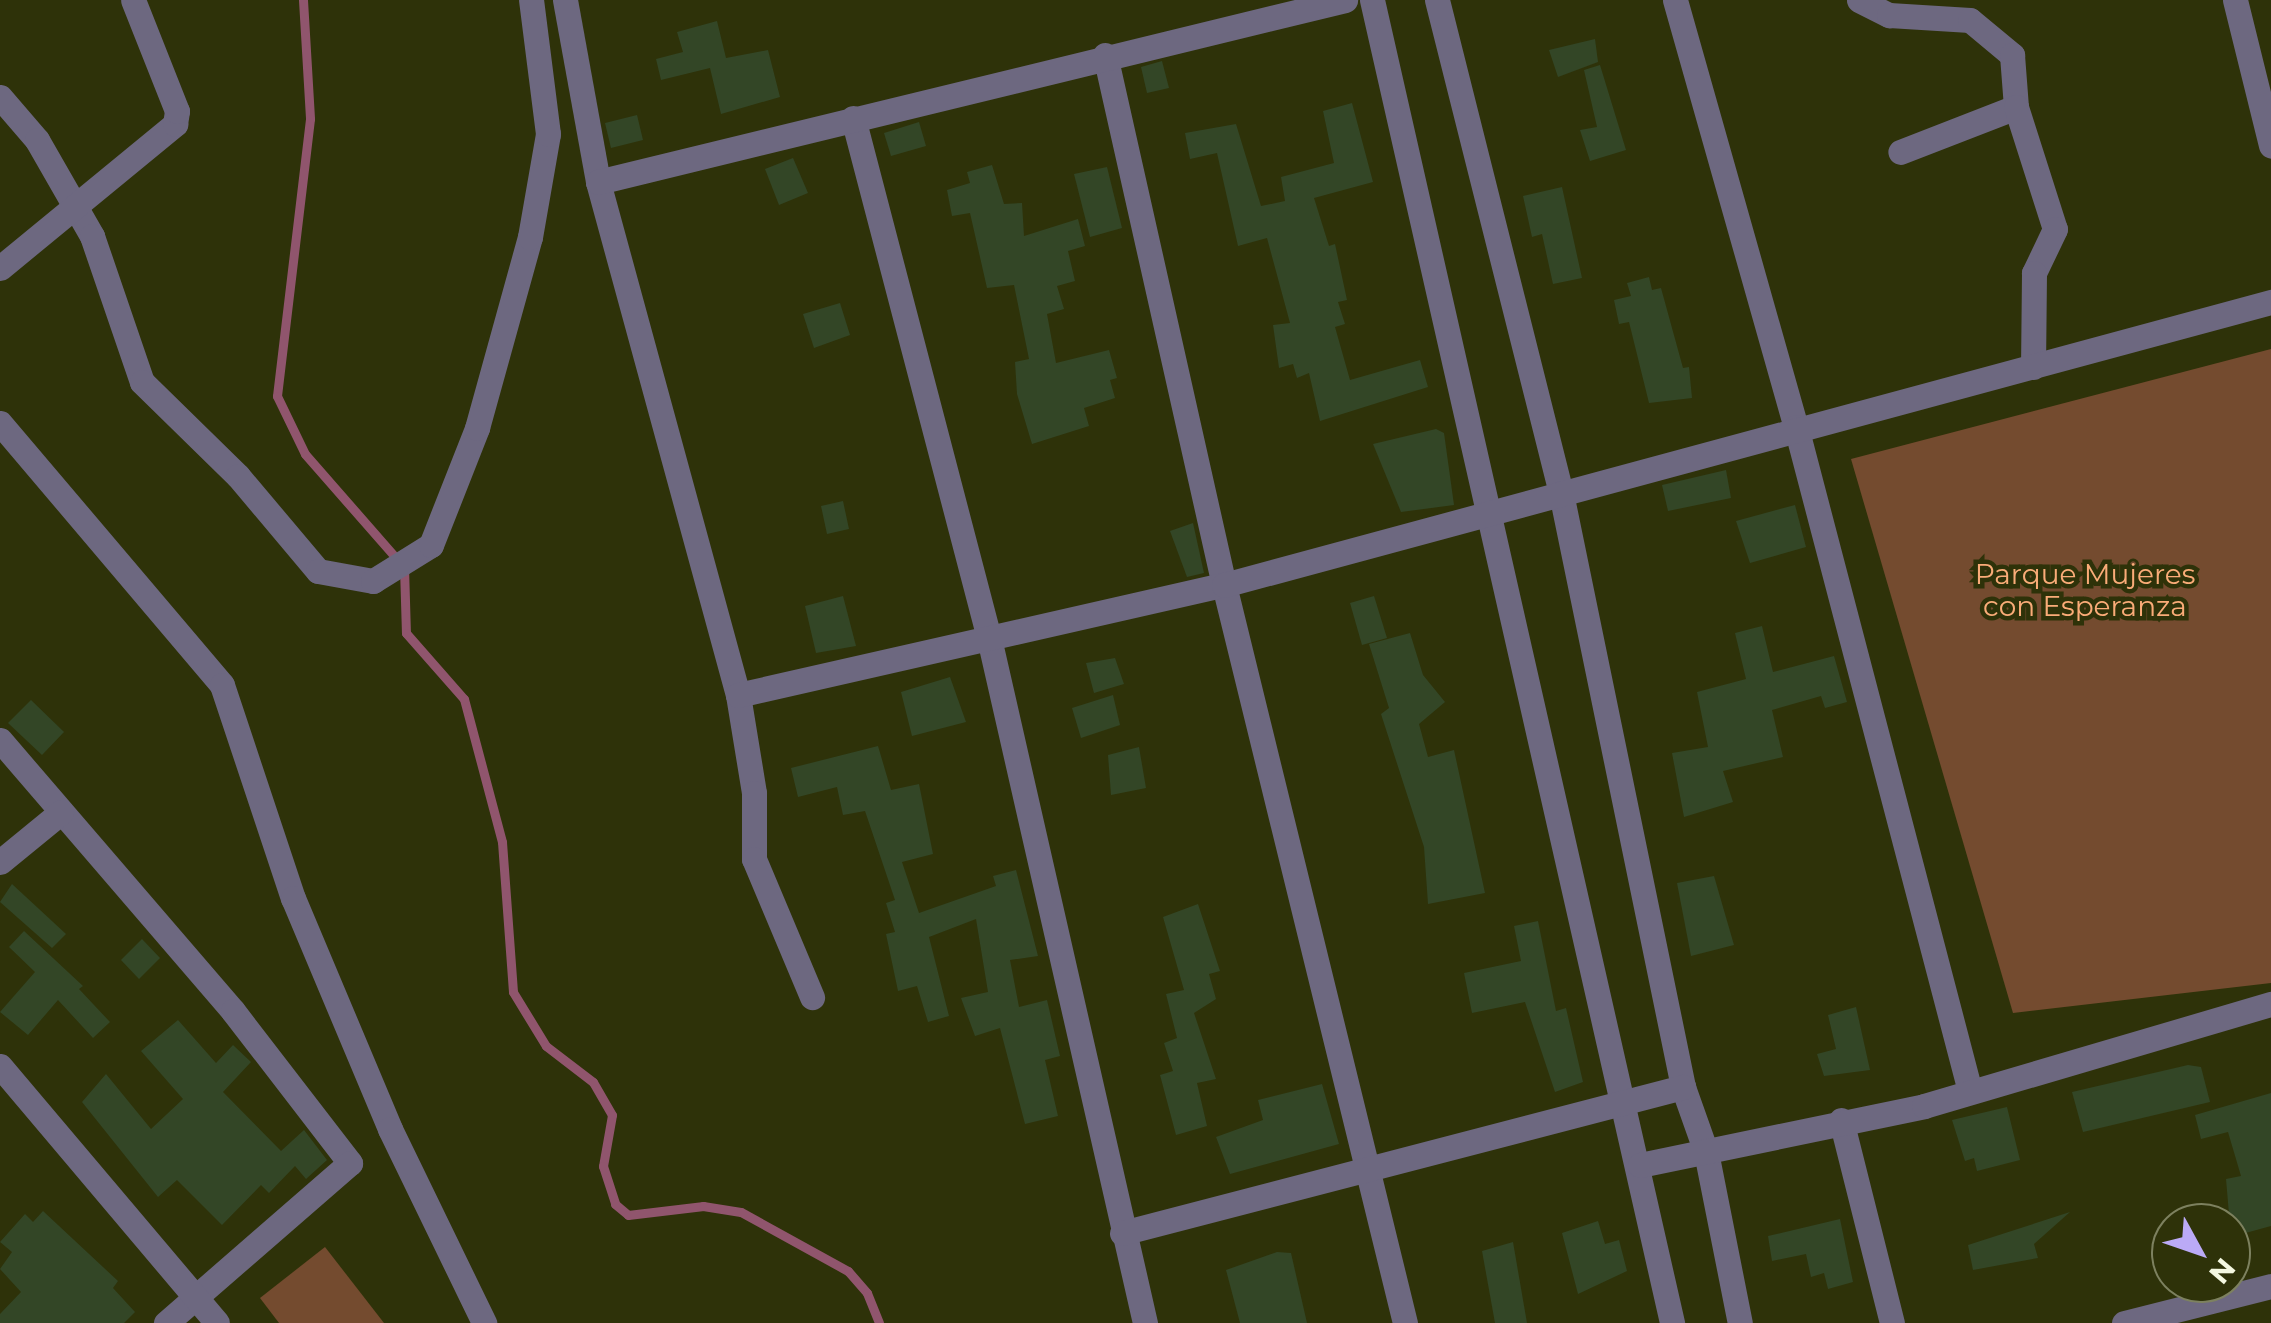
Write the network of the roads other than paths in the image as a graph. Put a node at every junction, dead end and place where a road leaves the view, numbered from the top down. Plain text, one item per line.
1 (133, 0) edge
2 (531, 0) edge
3 (565, 0) edge
4 (1345, 0) edge
5 (1372, 0) edge
6 (1437, 0) edge
7 (1675, 0) edge
8 (1860, 0) edge
9 (2235, 0) edge
10 (1105, 55) junction
11 (0, 97) edge
12 (2016, 107) junction
13 (853, 118) junction
14 (2271, 146) edge
15 (1900, 152) dead end
16 (598, 182) junction
17 (75, 206) junction
18 (0, 268) edge
19 (2271, 302) edge
20 (2032, 366) junction
21 (0, 423) edge
22 (1796, 427) junction
23 (1562, 492) junction
24 (1493, 511) junction
25 (1224, 584) junction
26 (989, 638) junction
27 (738, 695) junction
28 (0, 740) edge
29 (61, 812) junction
30 (0, 862) edge
31 (812, 997) dead end
32 (2271, 1004) edge
33 (0, 1066) edge
34 (1682, 1087) junction
35 (1970, 1090) junction
36 (1626, 1102) junction
37 (1841, 1120) junction
38 (1706, 1152) junction
39 (1640, 1165) junction
40 (1370, 1167) junction
41 (1122, 1233) junction
42 (2271, 1286) edge
43 (196, 1298) junction
44 (166, 1323) edge
45 (216, 1323) edge
46 (484, 1323) edge
47 (1145, 1323) edge
48 (1405, 1323) edge
49 (1672, 1323) edge
50 (1740, 1323) edge
51 (1892, 1323) edge
52 (2124, 1323) edge

1 - 17 street
2 - 17 street
3 - 16 street
4 - 10 street
5 - 24 street
6 - 23 street
7 - 22 street
8 - 12 street
9 - 14 street
10 - 13 street
10 - 25 street
11 - 17 street
12 - 15 street
12 - 20 street
13 - 16 street
13 - 26 street
16 - 27 street
17 - 18 street
19 - 20 street
20 - 22 street
21 - 46 street
22 - 23 street
22 - 35 street
23 - 24 street
23 - 34 street
24 - 25 street
24 - 36 street
25 - 26 street
25 - 40 street
26 - 27 street
26 - 41 street
27 - 31 street
28 - 29 street
29 - 30 street
29 - 43 street
32 - 35 street
33 - 43 street
34 - 36 street
34 - 38 street
35 - 37 street
36 - 39 street
36 - 40 street
37 - 38 street
37 - 51 street
38 - 39 street
38 - 50 street
39 - 49 street
40 - 41 street
40 - 48 street
41 - 47 street
42 - 52 street
43 - 44 street
43 - 45 street

